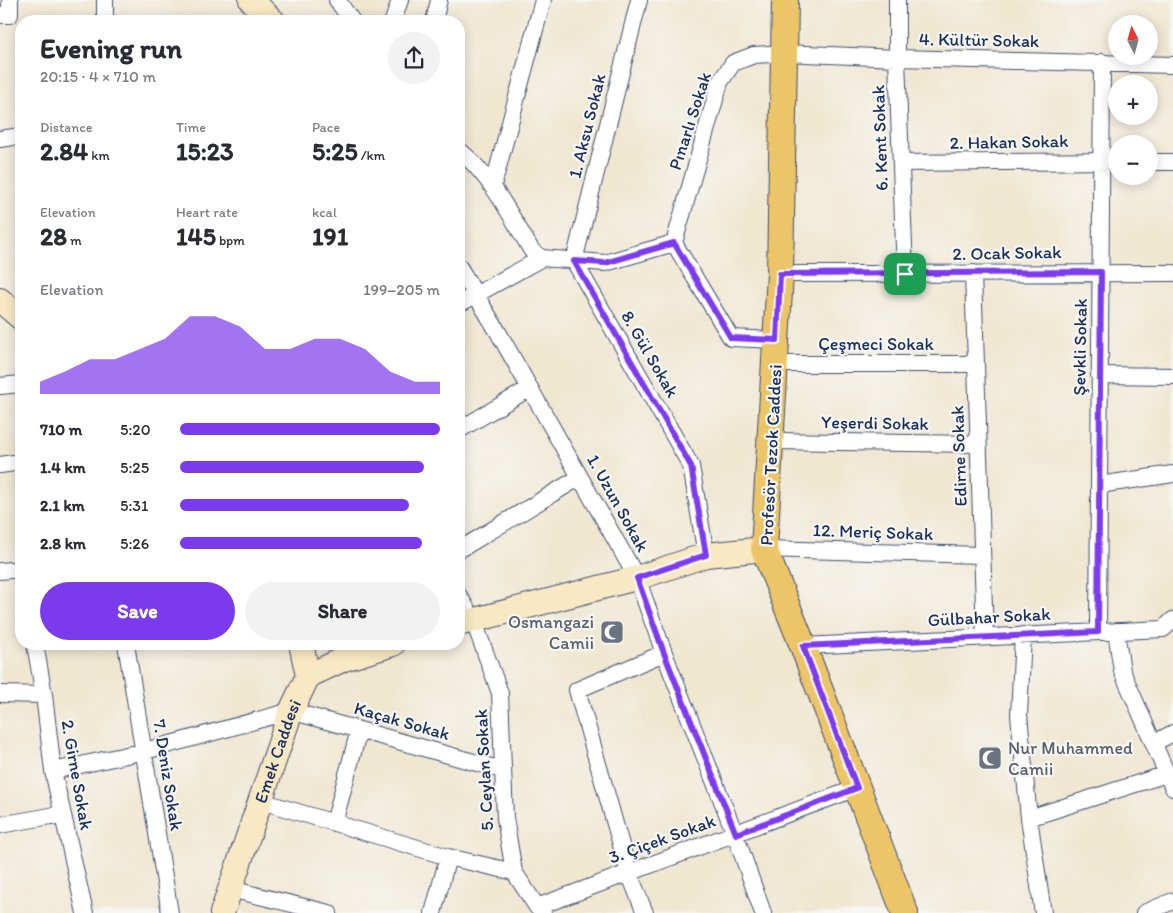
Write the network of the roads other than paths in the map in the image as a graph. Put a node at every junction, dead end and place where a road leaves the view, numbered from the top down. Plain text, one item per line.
1 (10, 0) edge
2 (105, 0) edge
3 (251, 0) edge
4 (336, 0) edge
5 (400, 0) edge
6 (439, 0) edge
7 (543, 0) edge
8 (639, 0) edge
9 (785, 0) edge
10 (897, 0) edge
11 (0, 15) edge
12 (105, 15) edge
13 (267, 15) edge
14 (347, 15) edge
15 (395, 15) edge
16 (435, 15) edge
17 (784, 53) junction
18 (897, 58) junction
19 (1102, 62) junction
20 (1173, 65) edge
21 (15, 137) edge
22 (0, 139) edge
23 (1108, 147) edge
24 (465, 155) edge
25 (1108, 161) edge
26 (1158, 162) edge
27 (1173, 162) edge
28 (901, 163) junction
29 (1108, 175) edge
30 (493, 186) junction
31 (674, 243) junction
32 (542, 258) junction
33 (574, 261) junction
34 (1101, 272) junction
35 (973, 273) junction
36 (1173, 273) edge
37 (780, 274) junction
38 (905, 274) junction
39 (465, 277) edge
40 (476, 295) junction
41 (0, 300) edge
42 (465, 301) edge
43 (15, 313) edge
44 (777, 352) junction
45 (976, 364) junction
46 (1099, 376) junction
47 (1173, 376) edge
48 (15, 385) edge
49 (0, 386) edge
50 (530, 388) junction
51 (465, 426) edge
52 (771, 441) junction
53 (978, 444) junction
54 (15, 463) edge
55 (0, 465) edge
56 (1173, 474) edge
57 (580, 477) junction
58 (1099, 485) junction
59 (465, 546) edge
60 (764, 549) junction
61 (706, 555) junction
62 (982, 555) junction
63 (15, 570) edge
64 (0, 572) edge
65 (637, 578) junction
66 (1173, 620) edge
67 (466, 621) edge
68 (1116, 631) junction
69 (1098, 632) junction
70 (1023, 636) junction
71 (984, 637) junction
72 (803, 646) junction
73 (36, 650) edge
74 (127, 650) edge
75 (302, 650) edge
76 (345, 651) edge
77 (664, 653) junction
78 (308, 676) junction
79 (0, 694) edge
80 (44, 694) junction
81 (292, 711) junction
82 (358, 730) junction
83 (1173, 733) edge
84 (1154, 743) junction
85 (145, 752) junction
86 (502, 770) junction
87 (53, 771) junction
88 (1170, 781) edge
89 (857, 788) junction
90 (261, 801) junction
91 (62, 814) junction
92 (1029, 818) junction
93 (334, 823) junction
94 (0, 825) edge
95 (736, 834) junction
96 (448, 857) junction
97 (514, 872) junction
98 (629, 873) junction
99 (230, 889) junction
100 (1173, 901) edge
101 (540, 910) edge
102 (85, 913) edge
103 (170, 913) edge
104 (222, 913) edge
105 (330, 913) edge
106 (433, 913) edge
107 (645, 913) edge
108 (763, 913) edge
109 (905, 913) edge
110 (1043, 913) edge
111 (1144, 913) edge

1 - 11 street
2 - 12 street
3 - 13 street
4 - 14 street
5 - 15 street
6 - 16 street
7 - 30 street
8 - 33 street, 1. Aksu Sokak
9 - 17 main road, Profesör Tezok Caddesi
10 - 18 street, 6. Kent Sokak
17 - 18 street, 4. Kültür Sokak
17 - 31 street, Pınarlı Sokak
17 - 37 main road, Profesör Tezok Caddesi
18 - 19 street, 4. Kültür Sokak
18 - 28 street, 6. Kent Sokak
19 - 20 street, 4. Kültür Sokak
19 - 23 street, Şevkli Sokak
21 - 22 street
24 - 30 street
25 - 28 street, 2. Hakan Sokak
26 - 27 street
28 - 38 street, 6. Kent Sokak
29 - 34 street, Şevkli Sokak
30 - 32 street
31 - 33 street
31 - 44 street, Çeşmeci Sokak
32 - 33 street
32 - 40 street
33 - 61 street, 8. Gül Sokak
34 - 35 street, 2. Ocak Sokak
34 - 36 street, 2. Ocak Sokak
34 - 46 street, Şevkli Sokak
35 - 38 street, 2. Ocak Sokak
35 - 45 street, Edirne Sokak
37 - 38 street, 2. Ocak Sokak
37 - 44 main road, Profesör Tezok Caddesi
39 - 40 street, 1. Uzun Sokak
40 - 42 street
40 - 50 street, 1. Uzun Sokak
41 - 43 street
44 - 45 street, Çeşmeci Sokak
44 - 52 main road, Profesör Tezok Caddesi
45 - 53 street, Edirne Sokak
46 - 47 street
46 - 58 street, Şevkli Sokak
48 - 49 street
50 - 51 street
50 - 57 street, 1. Uzun Sokak
52 - 53 street, Yeşerdi Sokak
52 - 60 main road, Profesör Tezok Caddesi
53 - 62 street, Edirne Sokak
54 - 55 street
56 - 58 street
57 - 59 street
57 - 65 street, 1. Uzun Sokak
58 - 69 street, Şevkli Sokak
60 - 61 street
60 - 62 street, 12. Meriç Sokak
60 - 72 main road, Profesör Tezok Caddesi
61 - 65 street
62 - 71 street, Edirne Sokak
63 - 64 street
65 - 67 street
65 - 77 street, 1. Uzun Sokak
66 - 68 street, Gülbahar Sokak
67 - 86 street, 5. Ceylan Sokak
68 - 69 street, Gülbahar Sokak
68 - 84 street
69 - 70 street, Gülbahar Sokak
70 - 71 street, Gülbahar Sokak
70 - 92 street
71 - 72 street, Gülbahar Sokak
72 - 89 main road, Profesör Tezok Caddesi
73 - 80 street, 2. Girne Sokak
74 - 85 street, 7. Deniz Sokak
75 - 78 street
76 - 78 street, Emek Caddesi
77 - 95 street, 1. Uzun Sokak
77 - 98 street
78 - 81 street, Emek Caddesi
79 - 80 street
80 - 87 street, 2. Girne Sokak
81 - 82 street, Kaçak Sokak
81 - 85 street
81 - 90 street, Emek Caddesi
82 - 86 street, Kaçak Sokak
82 - 93 street
83 - 84 street
84 - 88 street
85 - 87 street
85 - 103 street, 7. Deniz Sokak
86 - 97 street, 5. Ceylan Sokak
87 - 91 street, 2. Girne Sokak
88 - 92 street
89 - 95 street, 3. Çiçek Sokak
89 - 109 main road, Profesör Tezok Caddesi
90 - 93 street
90 - 99 street, Emek Caddesi
91 - 94 street
91 - 102 street, 2. Girne Sokak
92 - 110 street
93 - 96 street
95 - 98 street, 3. Çiçek Sokak
95 - 108 street, 1. Uzun Sokak
96 - 97 street
96 - 106 street
97 - 101 street, 5. Ceylan Sokak
98 - 101 street, 3. Çiçek Sokak
98 - 107 street
99 - 104 street, Emek Caddesi
99 - 105 street
100 - 111 street

